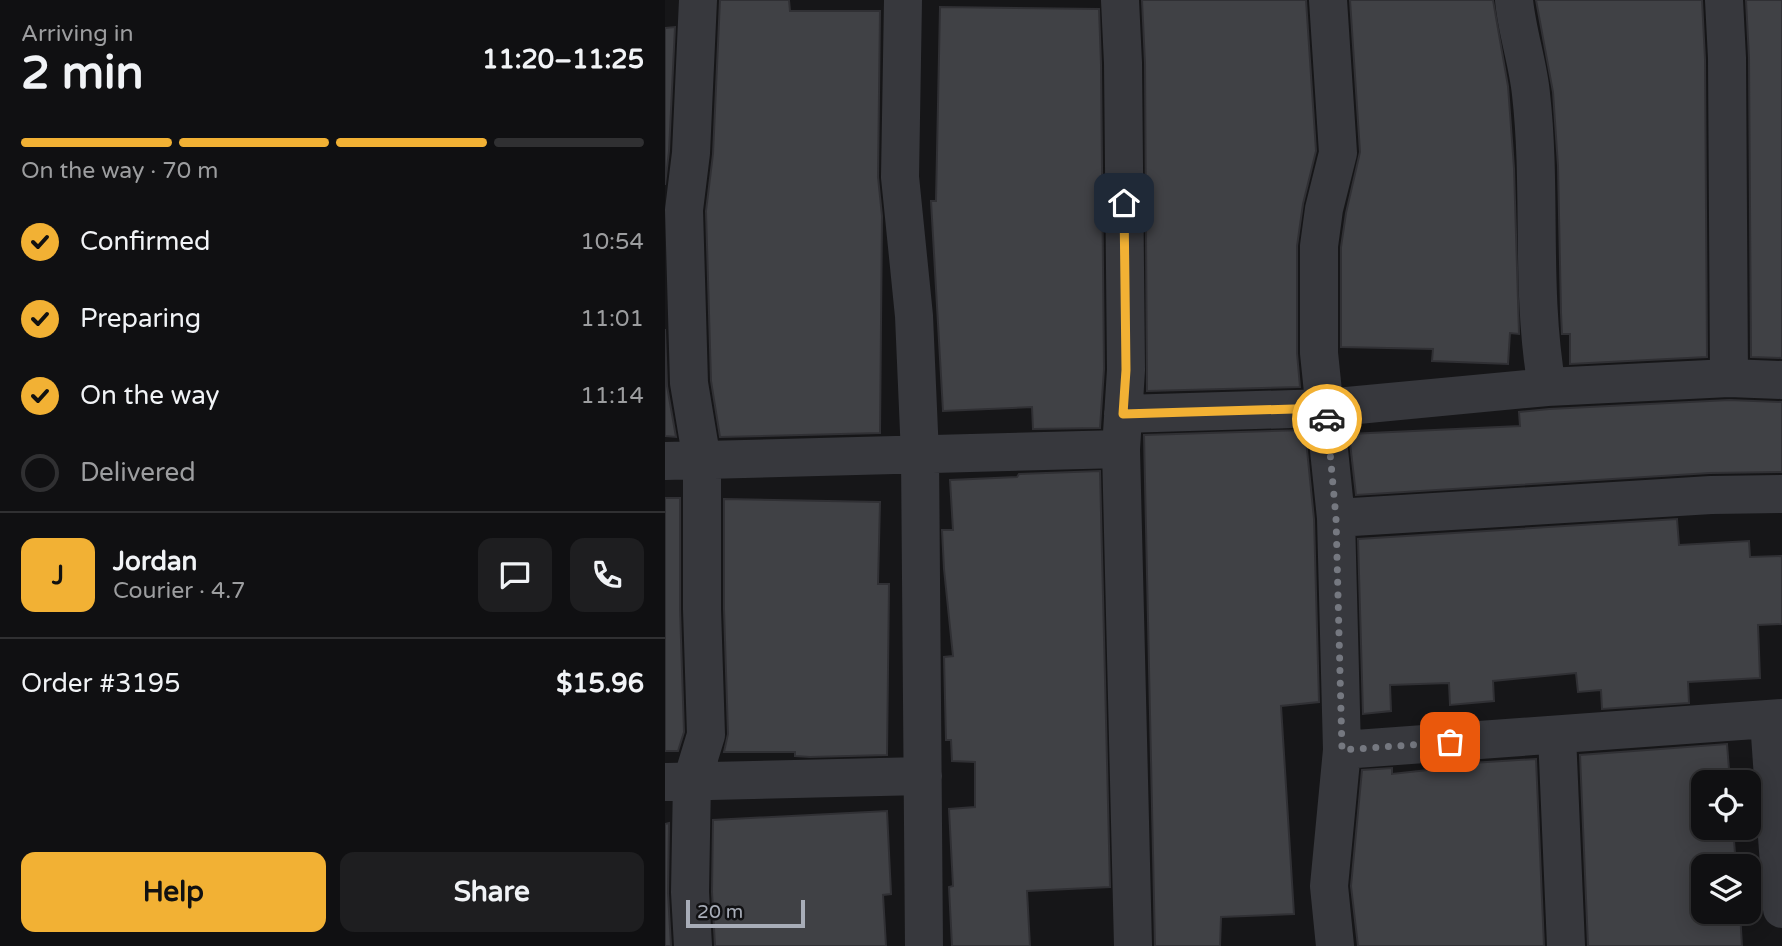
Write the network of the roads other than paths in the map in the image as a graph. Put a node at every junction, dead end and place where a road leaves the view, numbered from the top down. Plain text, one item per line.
1 (698, 0) edge
2 (903, 0) edge
3 (1120, 0) edge
4 (1328, 0) edge
5 (1514, 0) edge
6 (1724, 0) edge
7 (1729, 378) junction
8 (1782, 380) edge
9 (1547, 387) junction
10 (1326, 408) junction
11 (1122, 432) junction
12 (920, 455) junction
13 (683, 461) edge
14 (1782, 494) edge
15 (1336, 518) junction
16 (1775, 719) edge
17 (1557, 735) junction
18 (1342, 750) junction
19 (923, 776) junction
20 (678, 782) edge
21 (1782, 909) edge
22 (693, 946) edge
23 (924, 946) edge
24 (1133, 946) edge
25 (1335, 946) edge
26 (1566, 946) edge

1 - 13 street
2 - 12 street
3 - 11 street
4 - 10 street
5 - 9 street
6 - 7 street
7 - 8 street
7 - 9 street
9 - 10 street
10 - 11 street
10 - 15 street
11 - 12 street
11 - 24 street
12 - 13 street
12 - 19 street
13 - 20 street
14 - 15 street
15 - 18 street
16 - 17 street
16 - 21 street
17 - 18 street
17 - 26 street
18 - 25 street
19 - 20 street
19 - 23 street
20 - 22 street

